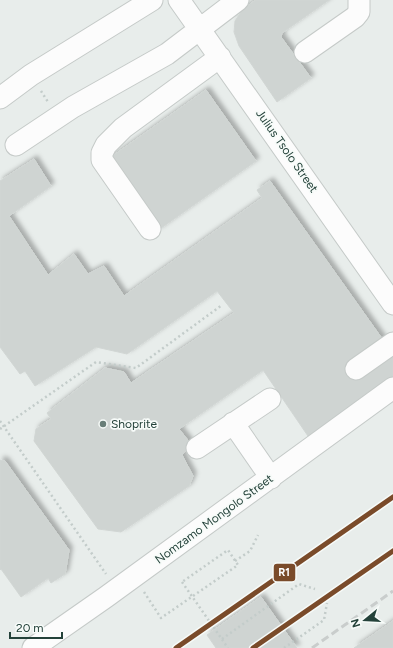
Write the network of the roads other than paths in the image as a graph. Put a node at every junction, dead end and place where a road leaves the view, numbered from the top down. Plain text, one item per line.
1 (152, 0) edge
2 (180, 0) edge
3 (238, 0) edge
4 (359, 0) edge
5 (200, 28) junction
6 (305, 52) dead end
7 (220, 57) junction
8 (1, 96) edge
9 (16, 145) dead end
10 (150, 229) dead end
11 (393, 304) edge
12 (393, 344) edge
13 (356, 369) dead end
14 (393, 388) edge
15 (270, 399) dead end
16 (233, 423) junction
17 (197, 448) dead end
18 (271, 478) junction
19 (33, 648) edge

1 - 8 lane
2 - 5 lane, Julius Tsolo Street
3 - 5 lane
4 - 6 lane
5 - 7 lane, Julius Tsolo Street
5 - 9 lane
7 - 10 lane
7 - 11 lane, Julius Tsolo Street
12 - 13 lane
14 - 18 lane, Nomzamo Mongolo Street
15 - 16 lane
16 - 17 lane
16 - 18 lane
18 - 19 lane, Nomzamo Mongolo Street

